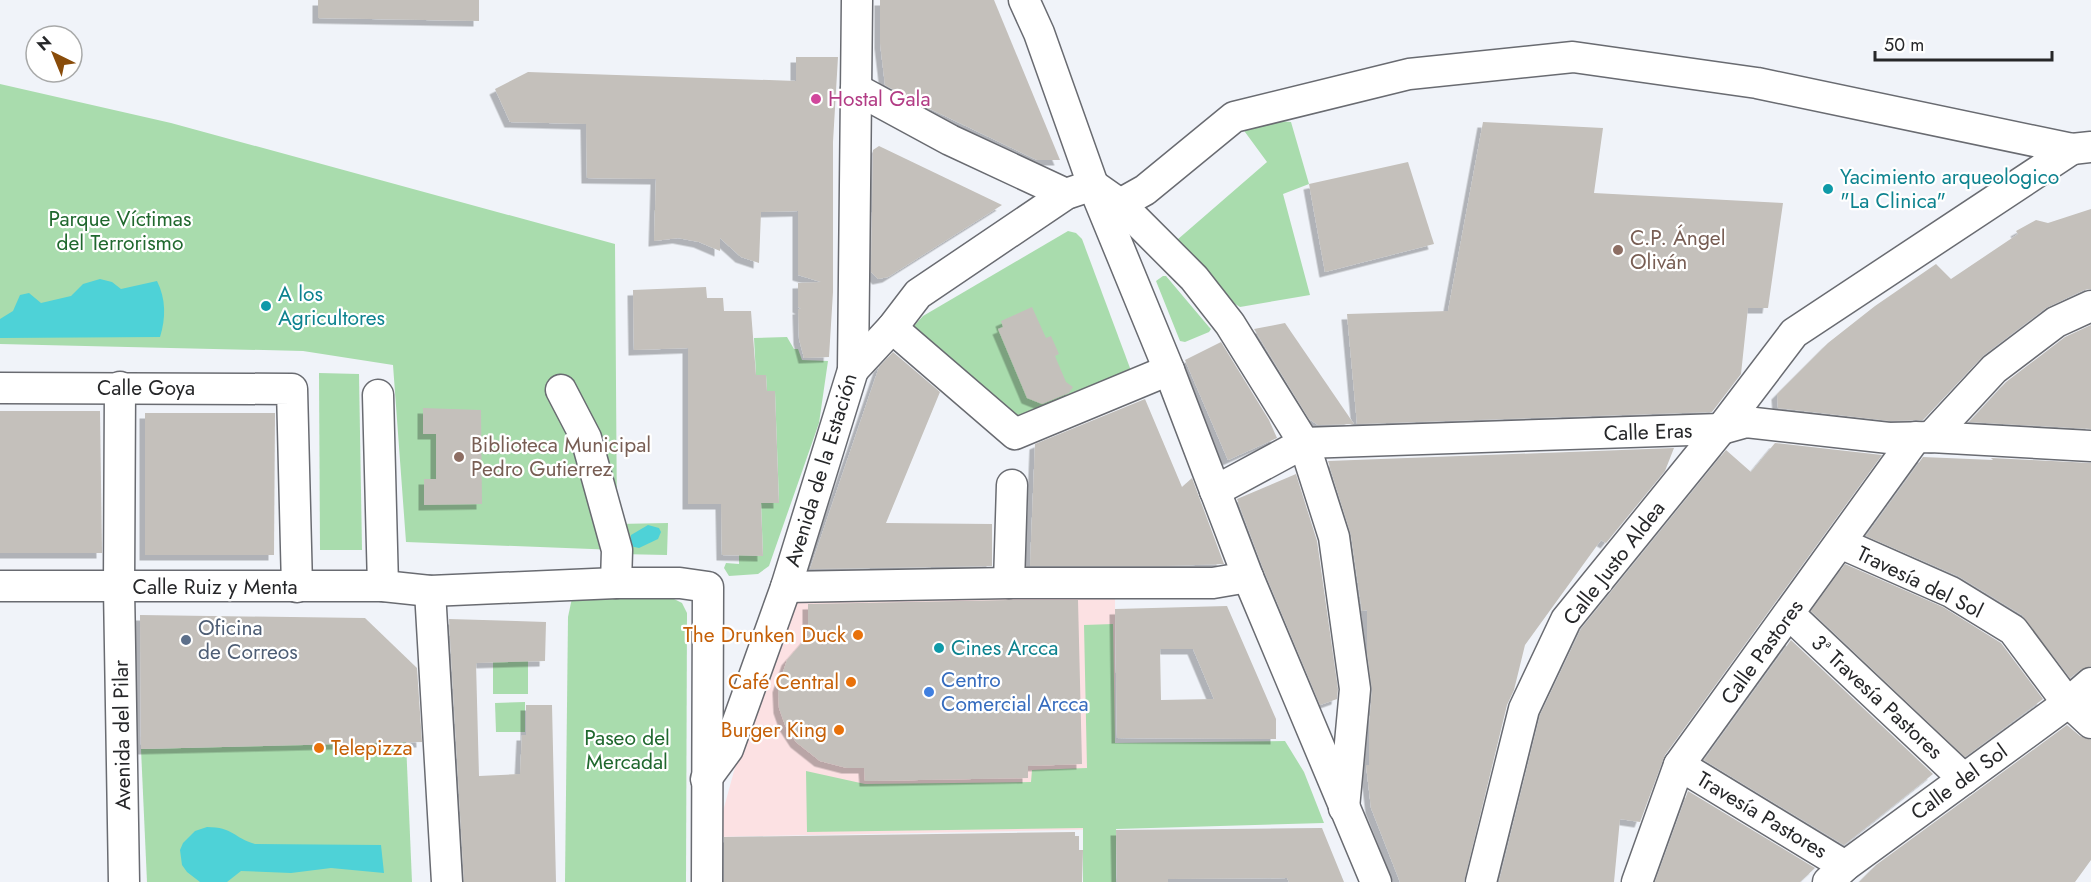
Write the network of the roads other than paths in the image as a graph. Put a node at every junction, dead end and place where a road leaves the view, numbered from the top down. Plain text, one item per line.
1 (857, 0) edge
2 (1024, 0) edge
3 (856, 89) junction
4 (2082, 148) edge
5 (1080, 189) junction
6 (1120, 204) junction
7 (2091, 306) edge
8 (892, 328) junction
9 (853, 370) junction
10 (1169, 370) junction
11 (120, 387) junction
12 (0, 388) edge
13 (561, 390) dead end
14 (378, 395) dead end
15 (1721, 429) junction
16 (1923, 437) junction
17 (1304, 443) junction
18 (2091, 446) edge
19 (1012, 485) dead end
20 (1215, 491) junction
21 (1840, 543) junction
22 (1248, 577) junction
23 (616, 583) junction
24 (1009, 583) junction
25 (0, 586) edge
26 (383, 586) junction
27 (297, 587) junction
28 (786, 587) junction
29 (119, 588) junction
30 (430, 591) junction
31 (1789, 614) junction
32 (2080, 693) edge
33 (2091, 723) edge
34 (1679, 765) junction
35 (706, 779) junction
36 (1964, 779) junction
37 (1344, 808) junction
38 (1837, 874) edge
39 (124, 882) edge
40 (447, 882) edge
41 (707, 882) edge
42 (1376, 882) edge
43 (1481, 882) edge
44 (1637, 882) edge

1 - 3 street, Avenida de la Estación
2 - 5 street
3 - 5 street
3 - 9 street, Avenida de la Estación
4 - 6 street
4 - 15 street, Calle Justo Aldea
5 - 6 street
5 - 8 street
5 - 10 street
6 - 17 street
7 - 16 street, Calle Pastores
8 - 9 street
8 - 10 street
9 - 28 street, Avenida de la Estación
10 - 20 street
11 - 12 street, Calle Goya
11 - 27 street, Calle Goya
11 - 29 street, Avenida del Pilar
13 - 23 street
14 - 26 street
15 - 16 street, Calle Eras
15 - 17 street, Calle Eras
15 - 43 street, Calle Justo Aldea
16 - 18 street, Calle Eras
16 - 21 street, Calle Pastores
17 - 20 street, Calle Eras
17 - 37 street
19 - 24 street
20 - 22 street
21 - 31 street, Calle Pastores
21 - 32 street, Travesía del Sol
22 - 24 street
22 - 37 street
23 - 30 street, Calle Ruiz y Menta
23 - 35 street, Calle Ruiz y Menta
24 - 28 street
25 - 29 street, Calle Ruiz y Menta
26 - 27 street, Calle Ruiz y Menta
26 - 30 street, Calle Ruiz y Menta
27 - 29 street, Calle Ruiz y Menta
28 - 35 street, Avenida de la Estación
29 - 39 street, Avenida del Pilar
30 - 40 street
31 - 34 street, Calle Pastores
31 - 36 street, 3ª Travesía Pastores
32 - 33 street, Travesía del Sol
32 - 36 street, Calle del Sol
34 - 38 street, Travesía Pastores
34 - 44 street, Calle Pastores
35 - 41 street
36 - 38 street, Calle del Sol
37 - 42 street

